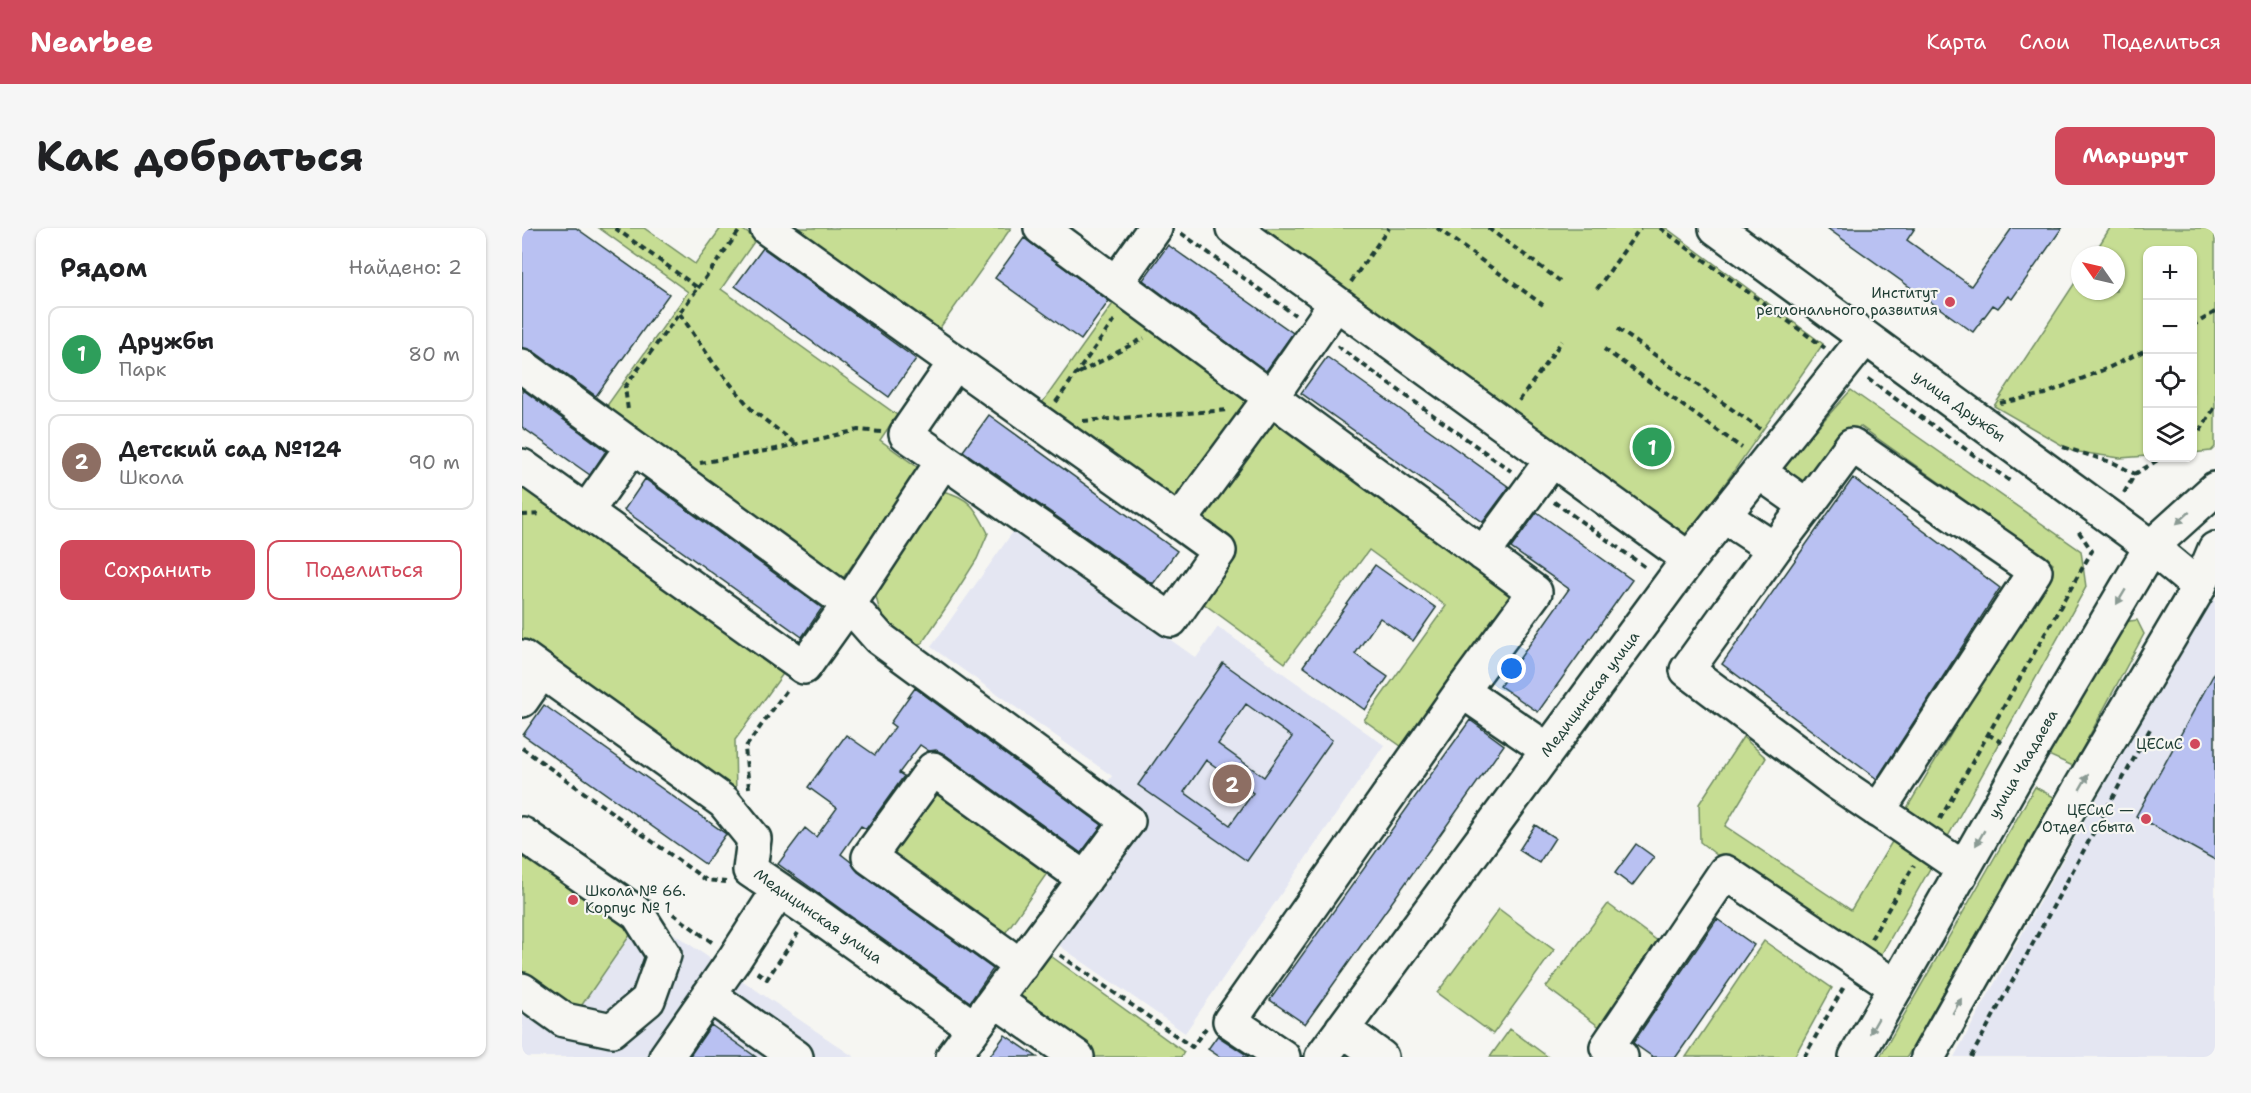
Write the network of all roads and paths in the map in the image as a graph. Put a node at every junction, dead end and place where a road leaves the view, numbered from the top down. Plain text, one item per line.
1 (615, 228) edge
2 (741, 228) edge
3 (767, 228) edge
4 (1041, 228) edge
5 (1155, 228) edge
6 (1174, 228) edge
7 (1233, 228) edge
8 (1389, 228) edge
9 (1437, 228) edge
10 (1488, 228) edge
11 (1640, 228) edge
12 (1660, 228) edge
13 (1716, 228) edge
14 (1560, 281) dead end
15 (698, 288) junction
16 (1124, 289) junction
17 (1597, 289) dead end
18 (1336, 303) junction
19 (1543, 305) dead end
20 (2215, 312) edge
21 (680, 314) junction
22 (1170, 323) junction
23 (2197, 323) edge
24 (1618, 329) dead end
25 (1317, 331) junction
26 (1865, 338) junction
27 (1562, 341) dead end
28 (1604, 349) dead end
29 (2143, 351) edge
30 (955, 363) junction
31 (1845, 363) junction
32 (522, 366) edge
33 (1076, 375) junction
34 (1267, 402) junction
35 (1994, 404) dead end
36 (2215, 407) edge
37 (1041, 424) junction
38 (1503, 424) junction
39 (906, 434) junction
40 (2197, 435) edge
41 (796, 444) junction
42 (632, 447) junction
43 (943, 460) junction
44 (1552, 460) junction
45 (1768, 460) junction
46 (2154, 462) edge
47 (522, 466) edge
48 (666, 472) junction
49 (2135, 474) dead end
50 (1532, 486) junction
51 (2019, 487) dead end
52 (2215, 489) edge
53 (1807, 506) junction
54 (586, 512) junction
55 (1724, 516) junction
56 (1179, 522) junction
57 (2067, 522) dead end
58 (2151, 547) junction
59 (1774, 549) junction
60 (2215, 549) edge
61 (1483, 554) junction
62 (1689, 559) junction
63 (1670, 585) junction
64 (2199, 586) junction
65 (849, 604) junction
66 (532, 664) edge
67 (804, 667) junction
68 (1462, 691) junction
69 (522, 700) edge
70 (2154, 721) dead end
71 (522, 748) edge
72 (1548, 750) junction
73 (750, 793) dead end
74 (1878, 811) junction
75 (522, 834) edge
76 (1925, 844) junction
77 (1963, 868) junction
78 (750, 870) junction
79 (1085, 879) junction
80 (779, 890) junction
81 (667, 911) dead end
82 (812, 912) junction
83 (1030, 954) junction
84 (735, 958) junction
85 (1859, 961) junction
86 (1896, 987) junction
87 (522, 990) edge
88 (709, 995) junction
89 (995, 1000) junction
90 (1230, 1021) junction
91 (974, 1028) junction
92 (1342, 1029) junction
93 (666, 1057) edge
94 (796, 1057) edge
95 (953, 1057) edge
96 (1077, 1057) edge
97 (1283, 1057) edge
98 (1322, 1057) edge
99 (1381, 1057) edge
100 (1621, 1057) edge
101 (1804, 1057) edge
102 (1856, 1057) edge
103 (1928, 1057) edge
104 (1971, 1057) edge

1 - 15 path
2 - 15 path
3 - 30 main road
4 - 16 main road
5 - 16 main road
6 - 25 path
7 - 18 main road
8 - 18 path
9 - 19 path
10 - 14 path
11 - 17 path
12 - 31 path
13 - 26 main road, улица Дружбы
15 - 21 path
16 - 22 main road
16 - 33 path
18 - 25 main road
18 - 38 main road
20 - 23 path
21 - 41 path
21 - 42 path
22 - 33 path
22 - 34 main road
24 - 45 path
25 - 34 main road
25 - 50 path
26 - 31 main road, Медицинская улица
26 - 58 main road, улица Дружбы
27 - 38 path
28 - 45 path
29 - 35 path
30 - 37 main road
30 - 39 main road
31 - 45 main road, Медицинская улица
31 - 51 path
32 - 42 main road
33 - 37 path
34 - 37 path
34 - 56 main road
34 - 61 main road
36 - 40 path
37 - 56 main road
38 - 44 main road
39 - 41 path
39 - 43 main road
41 - 48 path
42 - 48 main road
42 - 54 main road
43 - 56 main road
43 - 65 main road
44 - 50 main road
44 - 62 main road
45 - 53 main road
45 - 55 main road, Медицинская улица
46 - 49 path
47 - 54 main road
48 - 65 main road
50 - 61 main road
50 - 63 path
52 -> 58 main road, улица Чаадаева
53 - 59 main road
53 - 74 main road
54 - 67 main road
55 - 59 main road
55 - 62 main road, Медицинская улица
57 - 76 path
58 - 64 main road, улица Дружбы
58 -> 77 main road, улица Чаадаева
59 - 74 main road
60 - 64 main road
61 - 68 main road
62 - 63 main road, Медицинская улица
63 - 72 main road, Медицинская улица
103 -> 64 main road
65 - 67 main road
65 - 79 main road
66 - 69 main road
66 - 78 main road, Медицинская улица
67 - 73 path
68 - 72 main road
68 - 90 main road
70 - 104 path
71 - 78 path
72 - 92 main road, Медицинская улица
74 - 76 main road
75 - 87 main road
76 - 77 main road
76 - 85 path
77 - 86 main road, улица Чаадаева
78 - 80 main road, Медицинская улица
79 - 83 main road
79 - 83 main road
80 - 82 main road, Медицинская улица
80 - 84 main road
81 - 84 path
82 - 84 path
82 - 91 main road, Медицинская улица
83 - 89 main road
83 - 90 path
84 - 88 main road
85 - 86 main road
85 - 100 main road
85 - 101 path
86 -> 102 main road, улица Чаадаева
88 - 93 main road
88 - 94 main road
89 - 91 main road
89 - 96 main road
90 - 97 main road
91 - 95 main road
92 - 98 main road, Медицинская улица
92 - 99 main road

